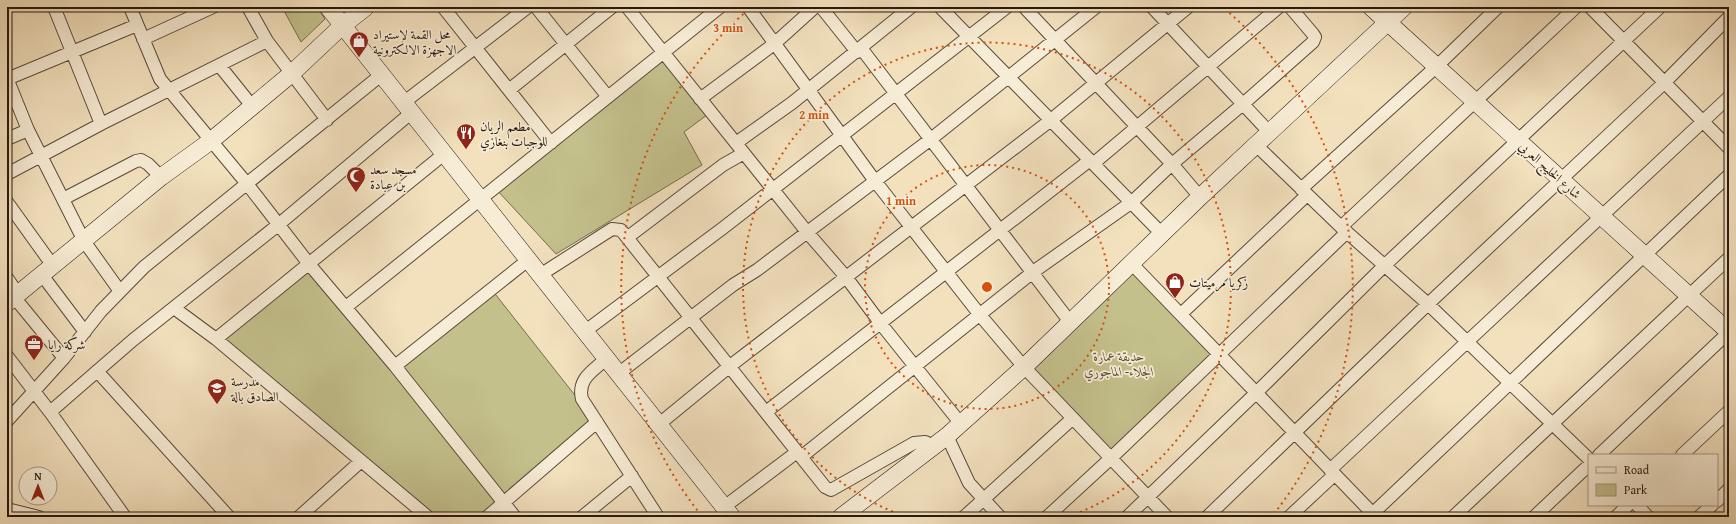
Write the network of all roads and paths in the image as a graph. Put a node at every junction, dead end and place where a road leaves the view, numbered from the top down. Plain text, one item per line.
1 (54, 7) edge
2 (130, 7) edge
3 (213, 7) edge
4 (248, 7) edge
5 (328, 7) edge
6 (366, 7) edge
7 (443, 7) edge
8 (528, 7) edge
9 (536, 7) edge
10 (612, 7) edge
11 (626, 7) edge
12 (720, 7) edge
13 (748, 7) edge
14 (815, 7) edge
15 (821, 7) edge
16 (911, 7) edge
17 (940, 7) edge
18 (1008, 7) edge
19 (1024, 7) edge
20 (1096, 7) edge
21 (1152, 7) edge
22 (1188, 7) edge
23 (1279, 7) edge
24 (1290, 7) edge
25 (1371, 7) edge
26 (1404, 7) edge
27 (1498, 7) edge
28 (1576, 7) edge
29 (1660, 7) edge
30 (1595, 9) edge
31 (1729, 17) edge
32 (1388, 22) junction
33 (1167, 24) junction
34 (137, 25) junction
35 (342, 26) junction
36 (969, 36) junction
37 (143, 39) junction
38 (267, 40) junction
39 (1055, 40) junction
40 (1624, 42) junction
41 (567, 44) junction
42 (774, 44) junction
43 (475, 47) junction
44 (859, 50) junction
45 (71, 52) junction
46 (663, 53) junction
47 (219, 65) junction
48 (1207, 66) junction
49 (1437, 66) junction
50 (291, 74) junction
51 (381, 75) junction
52 (1009, 77) junction
53 (7, 78) edge
54 (1665, 82) junction
55 (1096, 84) junction
56 (170, 90) junction
57 (509, 90) junction
58 (809, 90) junction
59 (896, 94) junction
60 (608, 97) junction
61 (1729, 97) edge
62 (700, 99) junction
63 (1476, 102) junction
64 (1244, 104) junction
65 (252, 106) junction
66 (407, 108) junction
67 (327, 120) junction
68 (1051, 120) junction
69 (1704, 122) junction
70 (101, 124) junction
71 (1137, 127) junction
72 (28, 130) junction
73 (1270, 133) junction
74 (842, 135) junction
75 (7, 139) edge
76 (931, 139) junction
77 (1517, 139) junction
78 (212, 140) junction
79 (551, 143) junction
80 (736, 143) junction
81 (1256, 146) junction
82 (1729, 148) edge
83 (744, 153) junction
84 (444, 154) junction
85 (41, 157) junction
86 (1092, 162) junction
87 (1172, 164) junction
88 (7, 174) edge
89 (1729, 174) edge
90 (161, 177) junction
91 (1560, 179) junction
92 (875, 181) junction
93 (248, 185) junction
94 (966, 185) junction
95 (772, 189) junction
96 (1304, 192) junction
97 (1200, 197) junction
98 (63, 199) junction
99 (480, 200) junction
100 (7, 202) edge
101 (1132, 202) junction
102 (1602, 217) junction
103 (278, 225) junction
104 (911, 228) junction
105 (1344, 230) junction
106 (999, 231) junction
107 (807, 232) junction
108 (1162, 234) junction
109 (628, 237) junction
110 (84, 241) junction
111 (1644, 255) junction
112 (1729, 258) edge
113 (528, 260) junction
114 (310, 264) junction
115 (1132, 264) junction
116 (1385, 265) junction
117 (47, 271) junction
118 (1033, 272) junction
119 (947, 273) junction
120 (540, 275) junction
121 (846, 277) junction
122 (7, 278) edge
123 (657, 278) junction
124 (119, 290) junction
125 (1689, 296) junction
126 (13, 298) edge
127 (1428, 304) junction
128 (346, 307) junction
129 (174, 308) junction
130 (1181, 314) junction
131 (980, 315) junction
132 (691, 318) junction
133 (1070, 322) junction
134 (881, 324) junction
135 (85, 332) junction
136 (584, 332) junction
137 (1729, 332) edge
138 (216, 339) junction
139 (1468, 342) junction
140 (1219, 355) junction
141 (7, 356) edge
142 (64, 358) junction
143 (606, 359) junction
144 (395, 366) junction
145 (730, 366) junction
146 (914, 366) junction
147 (1024, 367) junction
148 (97, 371) junction
149 (618, 374) junction
150 (1509, 383) junction
151 (35, 392) junction
152 (1256, 393) junction
153 (1729, 411) edge
154 (50, 412) junction
155 (766, 412) junction
156 (1073, 418) junction
157 (7, 421) edge
158 (597, 422) junction
159 (961, 424) junction
160 (1553, 424) junction
161 (658, 425) junction
162 (1296, 433) junction
163 (941, 441) junction
164 (799, 454) junction
165 (1600, 454) edge
166 (1683, 454) edge
167 (1588, 457) edge
168 (1111, 458) junction
169 (360, 462) junction
170 (1588, 466) edge
171 (1332, 472) junction
172 (632, 476) junction
173 (1729, 489) edge
174 (1148, 497) junction
175 (984, 500) junction
176 (1718, 500) edge
177 (505, 502) junction
178 (1627, 506) edge
179 (1638, 506) edge
180 (1711, 506) edge
181 (7, 509) edge
182 (728, 512) edge
183 (586, 516) edge
184 (1373, 516) edge
185 (39, 517) edge
186 (125, 517) edge
187 (229, 517) edge
188 (299, 517) edge
189 (428, 517) edge
190 (487, 517) edge
191 (515, 517) edge
192 (658, 517) edge
193 (841, 517) edge
194 (964, 517) edge
195 (1000, 517) edge
196 (1046, 517) edge
197 (1127, 517) edge
198 (1167, 517) edge
199 (1207, 517) edge
200 (1289, 517) edge
201 (1453, 517) edge
202 (1534, 517) edge
203 (1616, 517) edge
204 (1648, 517) edge
205 (1699, 517) edge

1 - 45 street
2 - 34 street
3 - 37 street
4 - 38 street
5 - 35 street
6 - 35 street
7 - 43 street
8 - 43 street
9 - 41 street
10 - 41 street
11 - 46 street
12 - 46 street
13 - 42 street
14 - 42 street
15 - 44 street
16 - 44 street
17 - 36 street
18 - 36 street
19 - 39 street
20 - 39 street
21 - 33 street
22 - 33 street
23 - 48 street
24 - 64 street
25 - 32 street, شارع الخليج العربي
26 - 32 street
27 - 49 street
28 - 63 street
29 - 40 street
30 - 40 street
31 - 54 street
32 - 49 street, شارع الخليج العربي
32 - 73 street
33 - 48 street
33 - 55 street
34 - 37 street
34 - 45 street
35 - 50 street
35 - 51 street
36 - 52 street
36 - 59 street
37 - 56 street
38 - 47 street
38 - 50 street
39 - 52 street
39 - 55 street
40 - 54 street
40 - 77 street
41 - 57 street
41 - 60 street
42 - 58 street
42 - 62 street
43 - 57 street
43 - 66 street
44 - 58 street
44 - 59 street
45 - 53 street
45 - 70 street
46 - 60 street
46 - 62 street
47 - 56 street
47 - 65 street
48 - 64 street
48 - 71 street
49 - 63 street, شارع الخليج العربي
49 - 96 street
50 - 65 street
50 - 67 street
51 - 66 street
51 - 67 street
52 - 68 street
52 - 76 street
53 - 72 street
54 - 69 street
54 - 91 street
55 - 68 street
55 - 71 street
56 - 70 street
56 - 78 street
57 - 79 street
58 - 74 street
58 - 80 street
59 - 74 street
59 - 76 street
60 - 79 street
61 - 69 street
62 - 80 street
63 - 77 street, شارع الخليج العربي
63 - 105 street
64 - 73 street
64 - 87 street
65 - 78 street
66 - 84 street
66 - 103 street
67 - 93 street
68 - 86 street
68 - 94 street
69 - 82 street
69 - 102 street
70 - 85 street
71 - 86 street
71 - 87 street
72 - 75 street
72 - 85 street
73 - 81 street
74 - 92 street
74 - 95 street
76 - 92 street
76 - 94 street
77 - 91 street, شارع الخليج العربي
77 - 116 street
78 - 90 street
78 - 93 street
79 - 99 street
80 - 83 street
81 - 96 street
81 - 97 street
83 - 95 street
83 - 109 street
84 - 99 street
84 - 114 street
85 - 88 street
85 - 98 street
86 - 101 street
86 - 106 street
87 - 97 street
87 - 101 street
89 - 111 street
90 - 98 street
90 - 110 street
91 - 102 street, شارع الخليج العربي
91 - 127 street
92 - 104 street
92 - 107 street
93 - 103 street
93 - 124 street
94 - 104 street
94 - 106 street
95 - 107 street
95 - 123 street
96 - 105 street
96 - 130 street
97 - 108 street
98 - 110 street
99 - 113 street
99 - 128 street
100 - 117 street
101 - 108 street
101 - 118 street
102 - 111 street, شارع الخليج العربي
102 - 139 street
103 - 114 street
103 - 129 street
104 - 119 street
104 - 121 street
105 - 116 street
105 - 140 street
106 - 118 street
106 - 119 street
107 - 121 street
107 - 132 street
108 - 115 street
109 - 120 street
109 - 123 street
110 - 117 street
110 - 124 street
111 - 125 street, شارع الخليج العربي
111 - 150 street
112 - 125 street
113 - 120 street
113 - 144 street
114 - 128 street
114 - 138 street
115 - 130 street
115 - 133 street
116 - 127 street
116 - 152 street
117 - 126 street
117 - 135 street
118 - 131 street
118 - 133 street
119 - 131 street
119 - 134 street
120 - 136 street
121 - 134 street
121 - 145 street
122 - 126 street
123 - 132 street
123 - 136 street
124 - 135 street
125 - 137 street, شارع الخليج العربي
125 - 160 street
126 - 142 street
127 - 139 street
127 - 162 street
128 - 144 street
129 - 138 street
129 - 148 street
130 - 140 street
131 - 146 street
131 - 147 street
132 - 145 street
132 - 149 street
133 - 147 street
134 - 146 street
134 - 155 street
135 - 142 street
136 - 143 street
137 - 165 street
138 - 169 street
139 - 150 street
139 - 171 street
140 - 152 street
140 - 168 street
141 - 151 street
142 - 151 street
143 - 149 street
143 - 158 street
144 - 177 street
145 - 155 street
145 - 161 street
146 - 159 street
146 - 164 street
147 - 156 street
147 - 159 street
148 - 154 street
148 - 187 street
149 - 161 street
150 - 160 street
150 - 184 street
151 - 154 street
151 - 157 street
152 - 162 street
152 - 174 street
153 - 166 street
154 - 186 street
155 - 164 street
156 - 168 street
156 - 175 street
158 - 172 street
158 - 177 street
159 - 163 street
160 - 167 street
160 - 201 street
161 - 182 street
162 - 171 street
162 - 199 street
163 - 164 street
163 - 175 street
163 - 193 street
164 - 182 street
168 - 174 street
168 - 196 street
169 - 188 street
169 - 189 street
170 - 202 street
171 - 184 street
171 - 200 street
172 - 183 street
172 - 192 street
173 - 176 street
174 - 197 street
174 - 198 street
175 - 194 street
175 - 195 street
177 - 190 street
177 - 191 street
178 - 203 street
179 - 204 street
180 - 205 street
181 - 185 street

